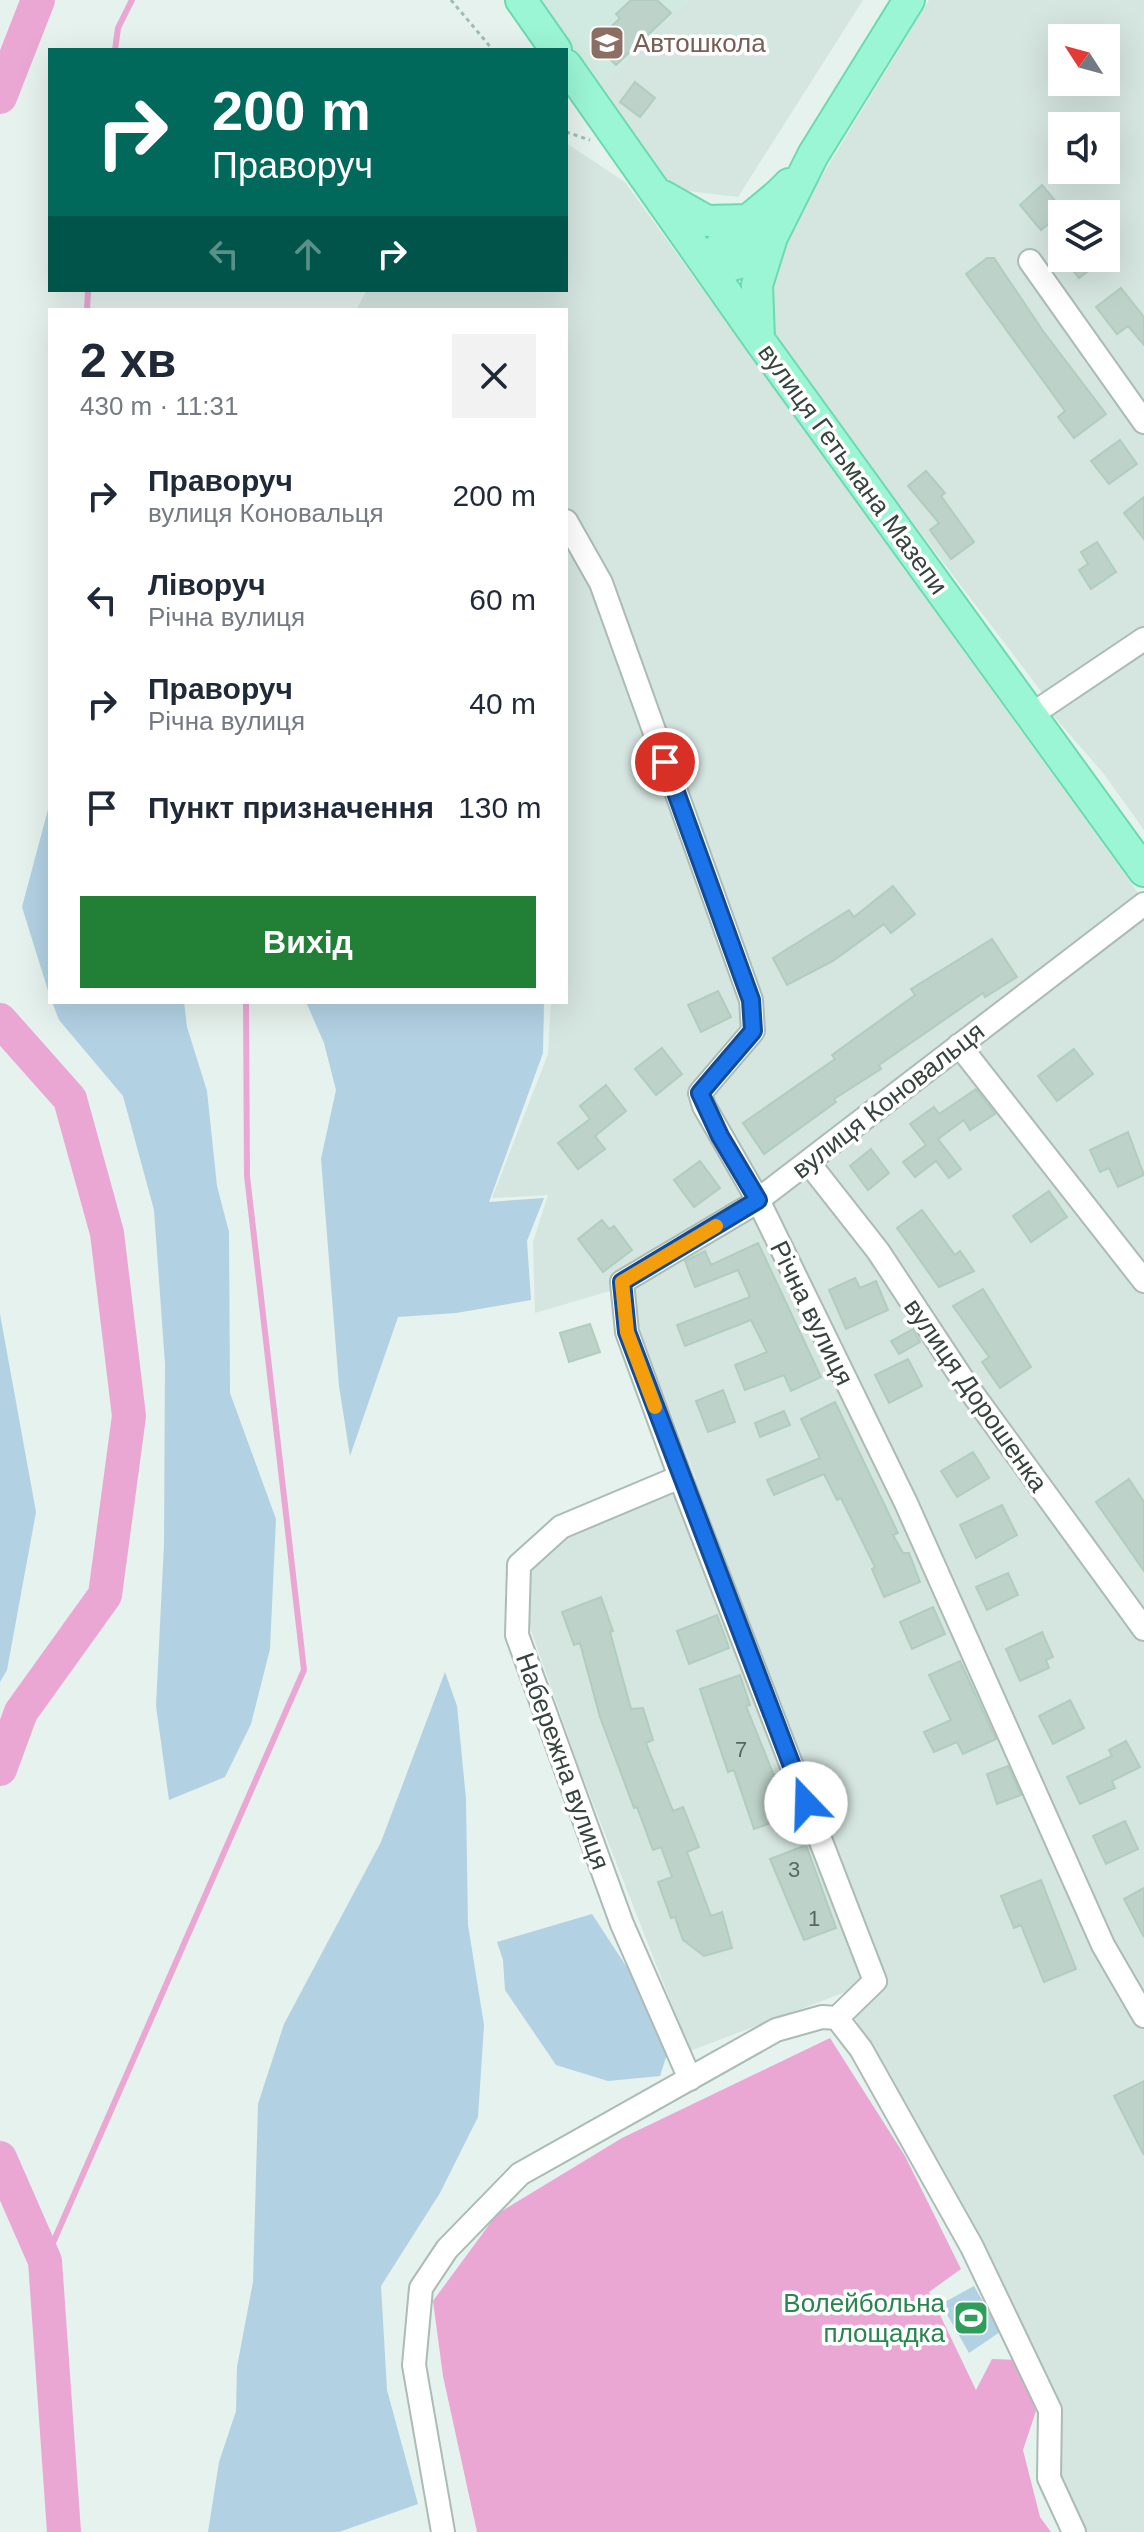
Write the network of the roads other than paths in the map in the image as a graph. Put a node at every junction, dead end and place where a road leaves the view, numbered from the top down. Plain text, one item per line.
1 (521, 0) edge
2 (909, 0) edge
3 (555, 48) edge
4 (568, 68) edge
5 (649, 185) junction
6 (761, 228) junction
7 (1030, 261) dead end
8 (708, 267) junction
9 (760, 341) junction
10 (1144, 422) edge
11 (568, 525) edge
12 (1144, 639) edge
13 (1031, 715) junction
14 (1144, 871) edge
15 (1144, 904) edge
16 (959, 1045) junction
17 (808, 1162) junction
18 (758, 1200) junction
19 (1144, 1281) edge
20 (680, 1477) junction
21 (1144, 1629) edge
22 (1144, 2016) edge
23 (837, 2018) junction
24 (690, 2079) junction
25 (443, 2532) edge
26 (1074, 2532) edge

1 - 3 main road
2 - 6 main road
4 - 5 main road, вулиця Гетьмана Мазепи
5 - 6 main road
5 - 8 main road, вулиця Гетьмана Мазепи
6 - 8 main road
6 - 9 main road
7 - 10 street
8 - 9 main road, вулиця Гетьмана Мазепи
9 - 13 main road, вулиця Гетьмана Мазепи
11 - 18 street, Річна вулиця
12 - 13 street
13 - 14 main road, вулиця Гетьмана Мазепи
15 - 16 street, вулиця Коновальця
16 - 17 street, вулиця Коновальця
16 - 19 street
17 - 18 street, вулиця Коновальця
17 - 21 street, вулиця Дорошенка
18 - 20 street, вулиця Коновальця
18 - 22 street, Річна вулиця
20 - 23 street
20 - 24 street, Набережна вулиця
23 - 24 street
23 - 26 street
24 - 25 street

